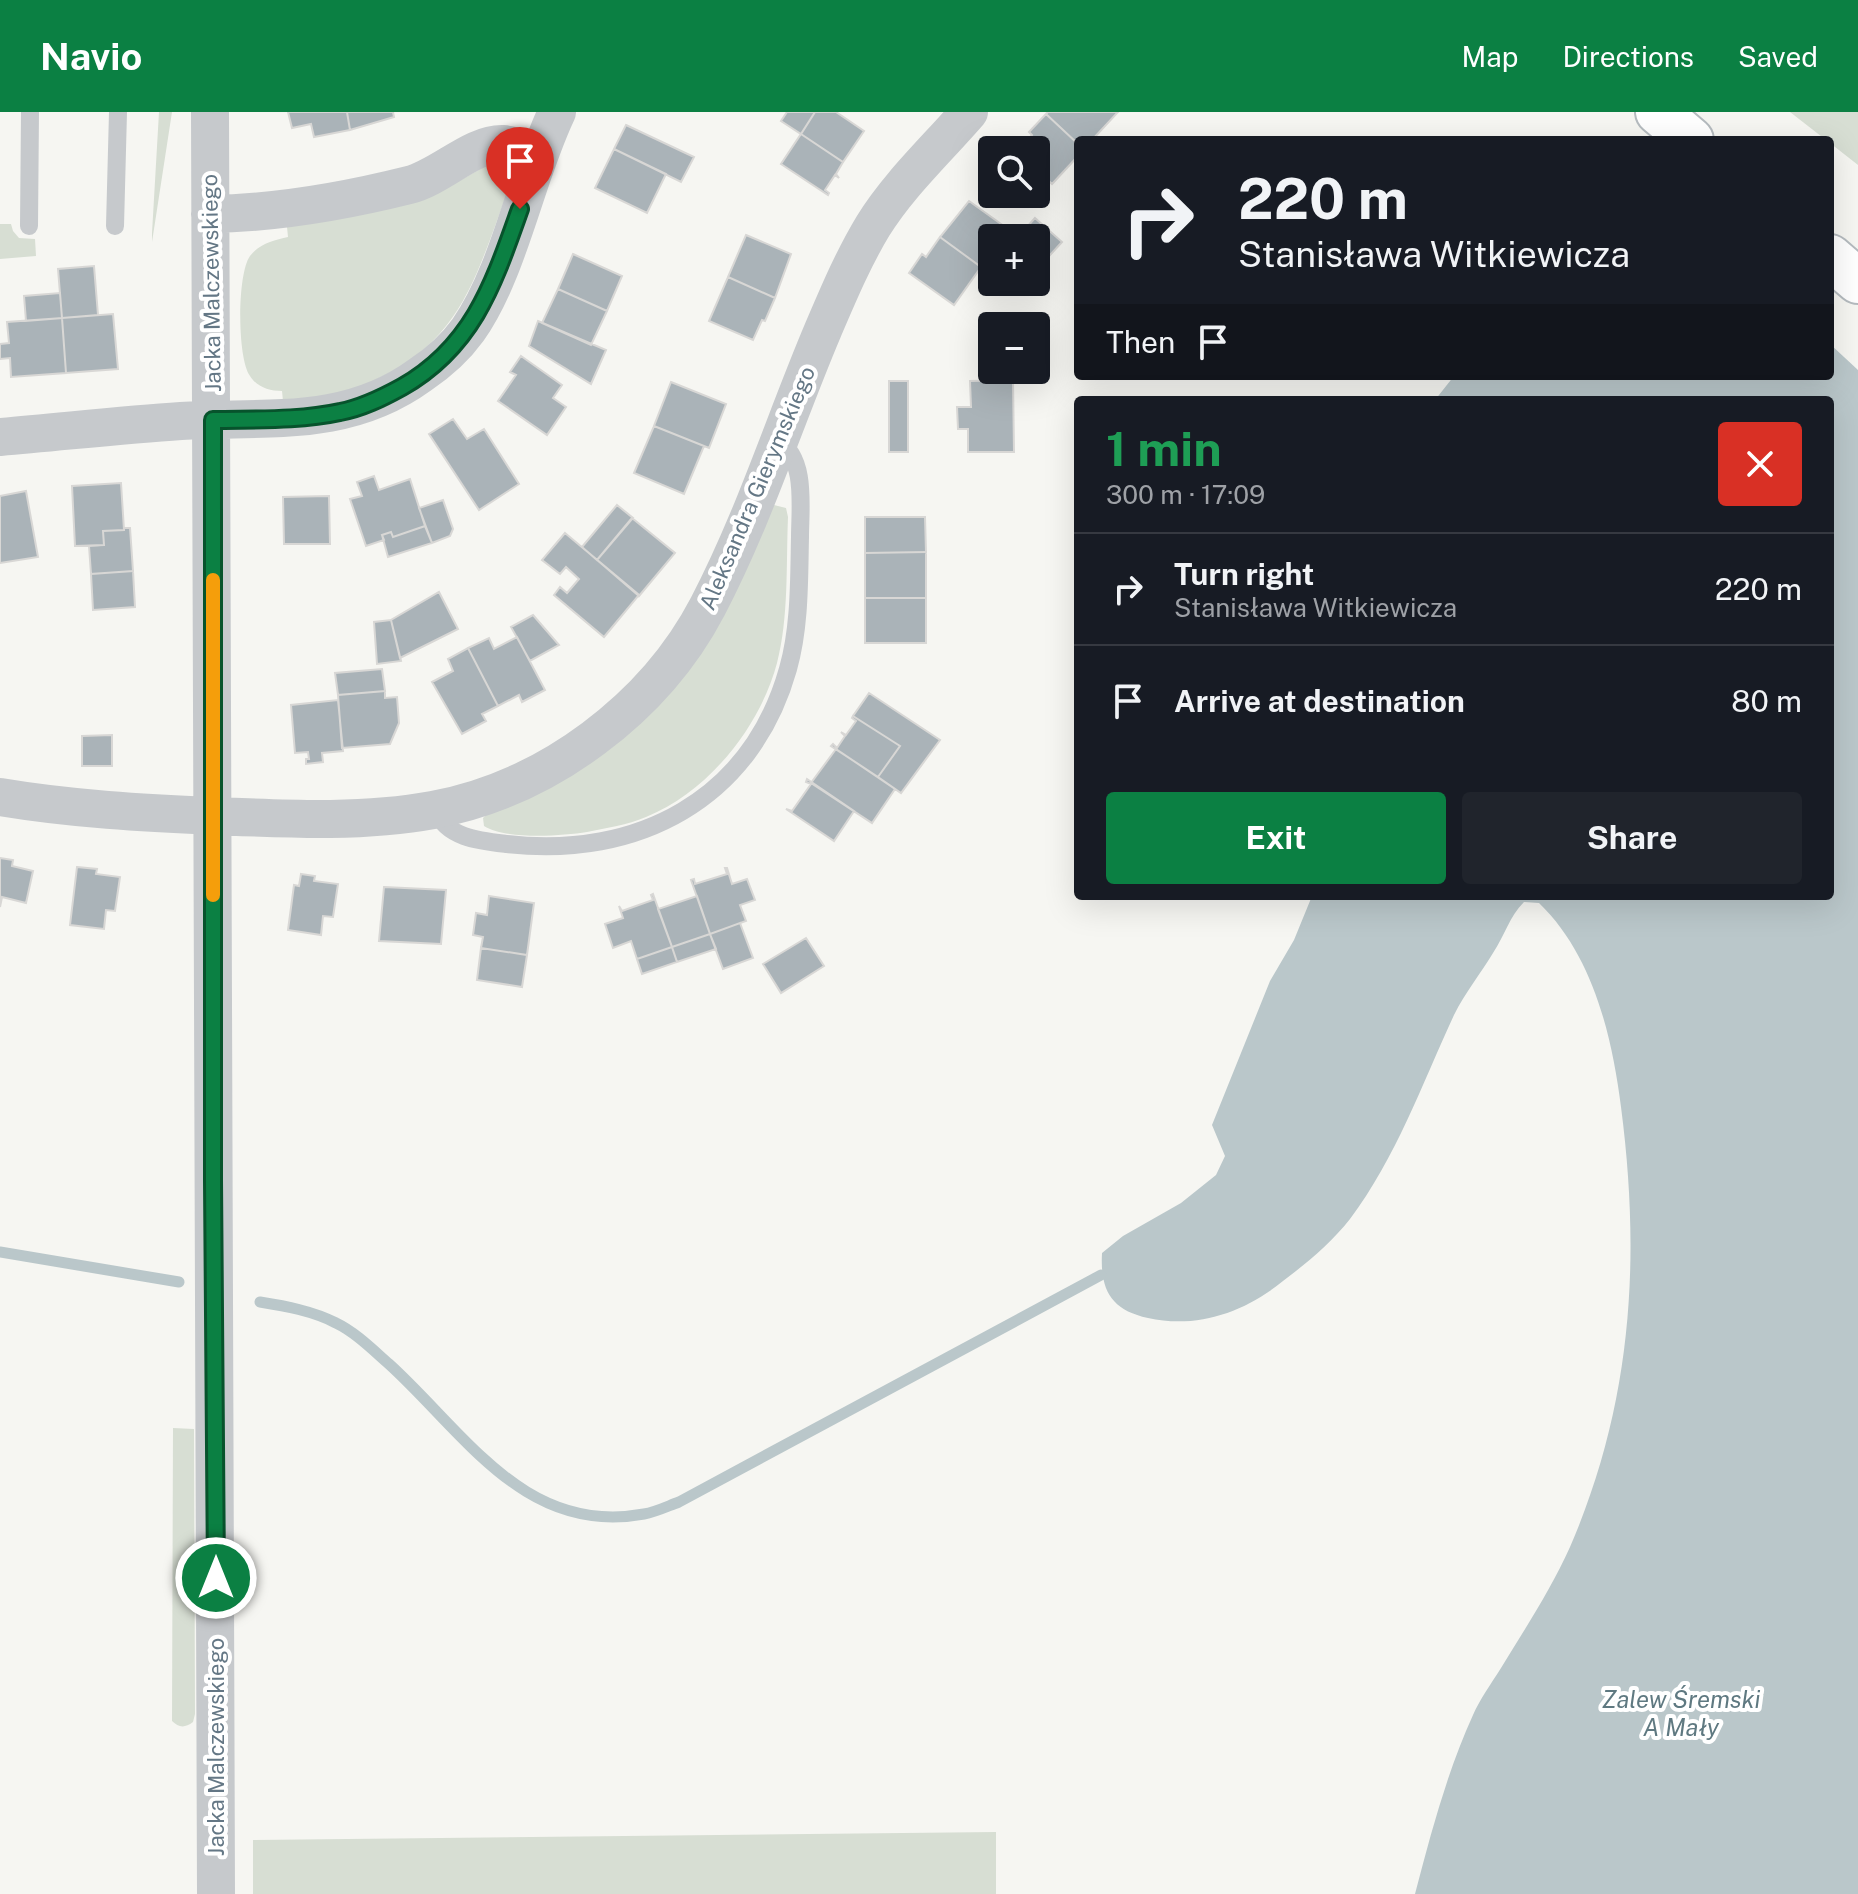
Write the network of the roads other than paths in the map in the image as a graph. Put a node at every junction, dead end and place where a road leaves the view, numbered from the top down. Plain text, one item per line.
1 (30, 112) edge
2 (118, 112) edge
3 (210, 112) edge
4 (557, 112) edge
5 (969, 112) edge
6 (1658, 112) edge
7 (1686, 136) edge
8 (539, 153) junction
9 (210, 214) junction
10 (29, 226) dead end
11 (115, 226) dead end
12 (1834, 260) edge
13 (1858, 281) edge
14 (213, 420) junction
15 (0, 437) edge
16 (778, 441) junction
17 (0, 797) edge
18 (436, 810) junction
19 (213, 816) junction
20 (216, 1894) edge

1 - 10 lane
2 - 11 lane
3 - 9 street, Jacka Malczewskiego
4 - 8 street
5 - 16 street, Aleksandra Gierymskiego
6 - 7 street
8 - 9 street
8 - 14 street
9 - 14 street, Jacka Malczewskiego
12 - 13 street
14 - 15 street
14 - 19 street, Jacka Malczewskiego
16 - 18 street, Aleksandra Gierymskiego
16 - 18 lane
17 - 19 street, Aleksandra Gierymskiego
18 - 19 street, Aleksandra Gierymskiego
19 - 20 street, Jacka Malczewskiego

